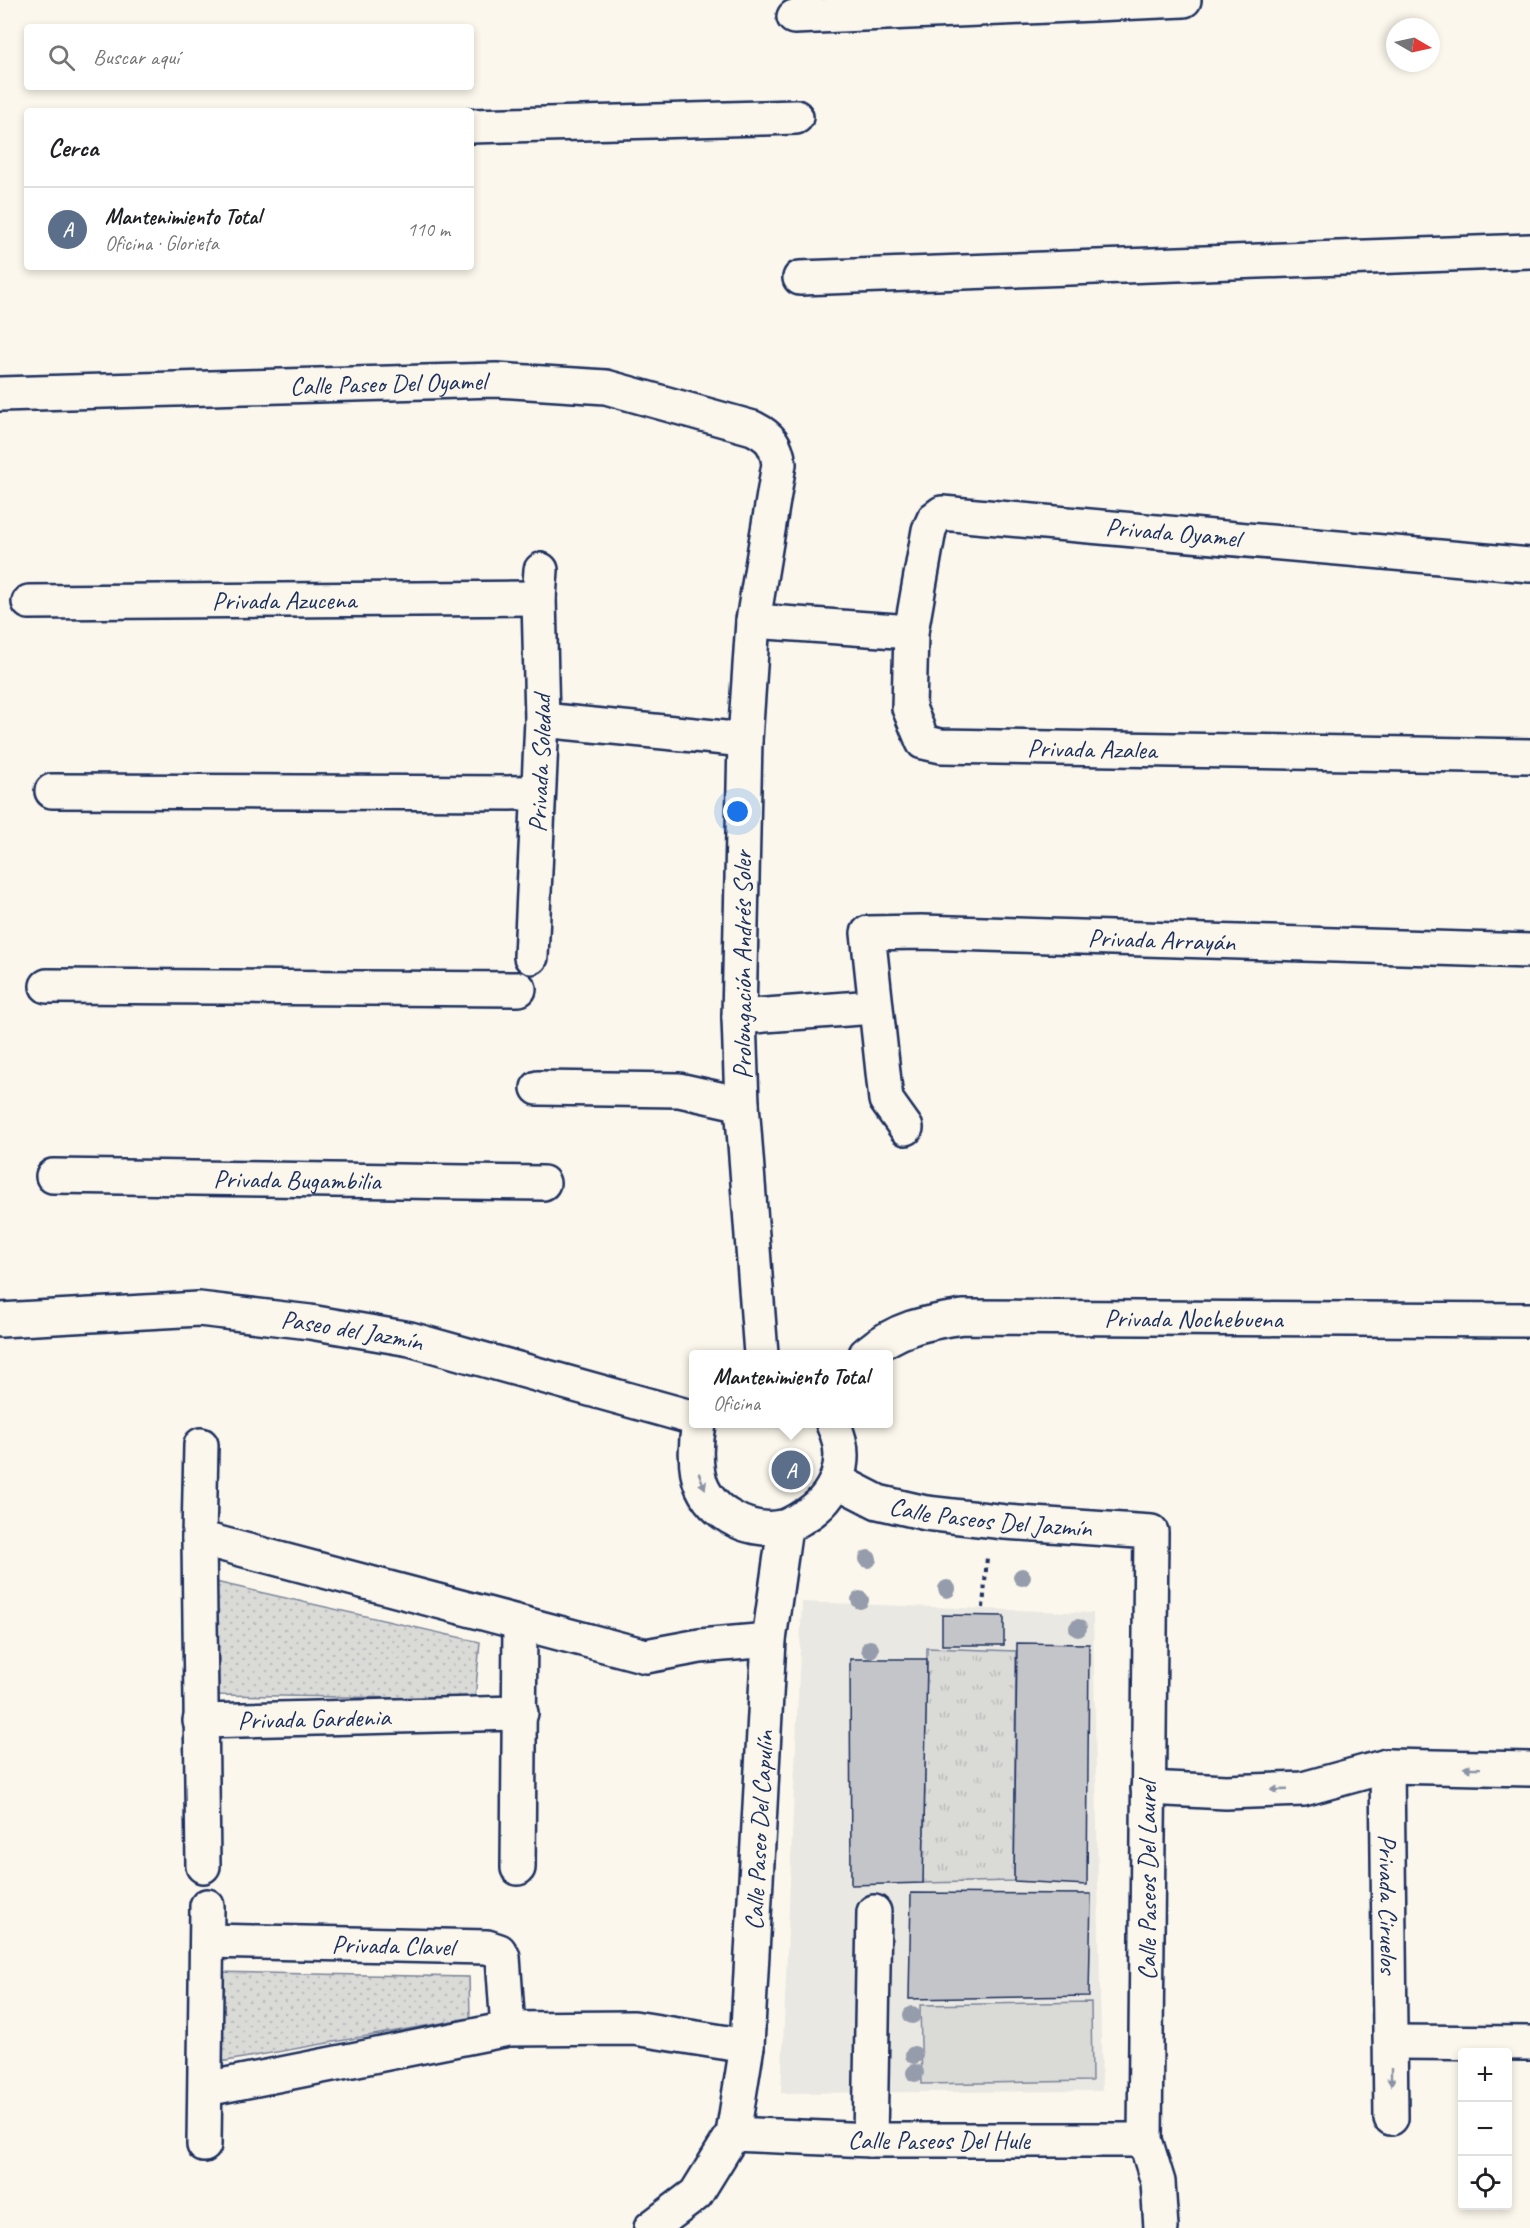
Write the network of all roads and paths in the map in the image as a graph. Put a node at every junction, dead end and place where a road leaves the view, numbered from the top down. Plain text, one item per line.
1 (1185, 0) edge
2 (794, 16) dead end
3 (796, 117) dead end
4 (474, 126) edge
5 (1530, 251) edge
6 (800, 278) dead end
7 (0, 394) edge
8 (769, 436) joint
9 (1530, 565) edge
10 (540, 584) joint
11 (28, 602) dead end
12 (753, 621) junction
13 (911, 632) junction
14 (542, 720) junction
15 (745, 740) junction
16 (1530, 756) edge
17 (52, 790) dead end
18 (538, 793) junction
19 (1530, 951) edge
20 (531, 957) dead end
21 (47, 986) dead end
22 (519, 989) dead end
23 (874, 1007) junction
24 (739, 1017) junction
25 (538, 1088) dead end
26 (742, 1104) junction
27 (906, 1128) dead end
28 (53, 1176) dead end
29 (543, 1183) dead end
30 (0, 1320) edge
31 (1530, 1320) edge
32 (761, 1350) edge
33 (871, 1350) edge
34 (689, 1417) edge
35 (698, 1428) edge
36 (835, 1428) edge
37 (201, 1445) dead end
38 (837, 1481) junction
39 (989, 1521) junction
40 (785, 1527) junction
41 (1151, 1532) joint
42 (199, 1538) junction
43 (983, 1608) dead end
44 (520, 1624) junction
45 (769, 1640) junction
46 (521, 1713) junction
47 (201, 1721) junction
48 (1388, 1766) junction
49 (1530, 1769) edge
50 (1148, 1788) junction
51 (203, 1866) dead end
52 (518, 1868) dead end
53 (207, 1906) dead end
54 (874, 1912) dead end
55 (207, 1941) junction
56 (508, 2030) junction
57 (1391, 2042) junction
58 (1530, 2043) edge
59 (747, 2046) junction
60 (206, 2089) junction
61 (1391, 2118) dead end
62 (733, 2134) junction
63 (870, 2140) junction
64 (1145, 2140) junction
65 (204, 2145) dead end
66 (664, 2222) edge
67 (1161, 2228) edge

1 - 2 street
3 - 4 street
5 - 6 street
7 - 8 street, Calle Paseo Del Oyamel
8 - 12 street, Prolongación Andrés Soler
9 - 13 street, Privada Oyamel
10 - 11 street, Privada Azucena
10 - 14 street, Privada Soledad
12 - 13 street
12 - 15 street, Prolongación Andrés Soler
13 - 16 street, Privada Azalea
14 - 15 street
14 - 18 street, Privada Soledad
15 - 24 street, Prolongación Andrés Soler
17 - 18 street
18 - 20 street, Privada Soledad
19 - 23 street, Privada Arrayán
21 - 22 street
23 - 24 street
23 - 27 street, Privada Arrayán
24 - 26 street, Prolongación Andrés Soler
25 - 26 street
26 - 32 street, Prolongación Andrés Soler
28 - 29 street, Privada Bugambilia
30 - 34 street, Paseo del Jazmín
31 - 33 street, Privada Nochebuena
35 -> 40 street
36 - 38 street
37 - 42 street, Privada Gardenia
38 - 39 street, Calle Paseos Del Jazmín
38 - 40 street
39 - 41 street, Calle Paseos Del Jazmín
39 - 43 path
40 - 45 street, Calle Paseo Del Capulín
41 - 50 street, Calle Paseos Del Laurel
42 - 44 street
42 - 47 street, Privada Gardenia
44 - 45 street
44 - 46 street
45 - 59 street, Calle Paseo Del Capulín
46 - 47 street, Privada Gardenia
46 - 52 street
47 - 51 street
49 -> 48 street
48 -> 50 street
48 - 57 street, Privada Ciruelos
50 - 64 street, Calle Paseos Del Laurel
53 - 55 street
54 - 63 street
55 - 56 street, Privada Clavel
55 - 60 street
56 - 59 street
56 - 60 street
57 - 58 street
57 -> 61 street, Privada Ciruelos
59 - 62 street, Calle Paseo Del Capulín
60 - 65 street
62 - 63 street, Calle Paseos Del Hule
62 - 66 street
63 - 64 street, Calle Paseos Del Hule
64 - 67 street, Calle Paseos Del Laurel

